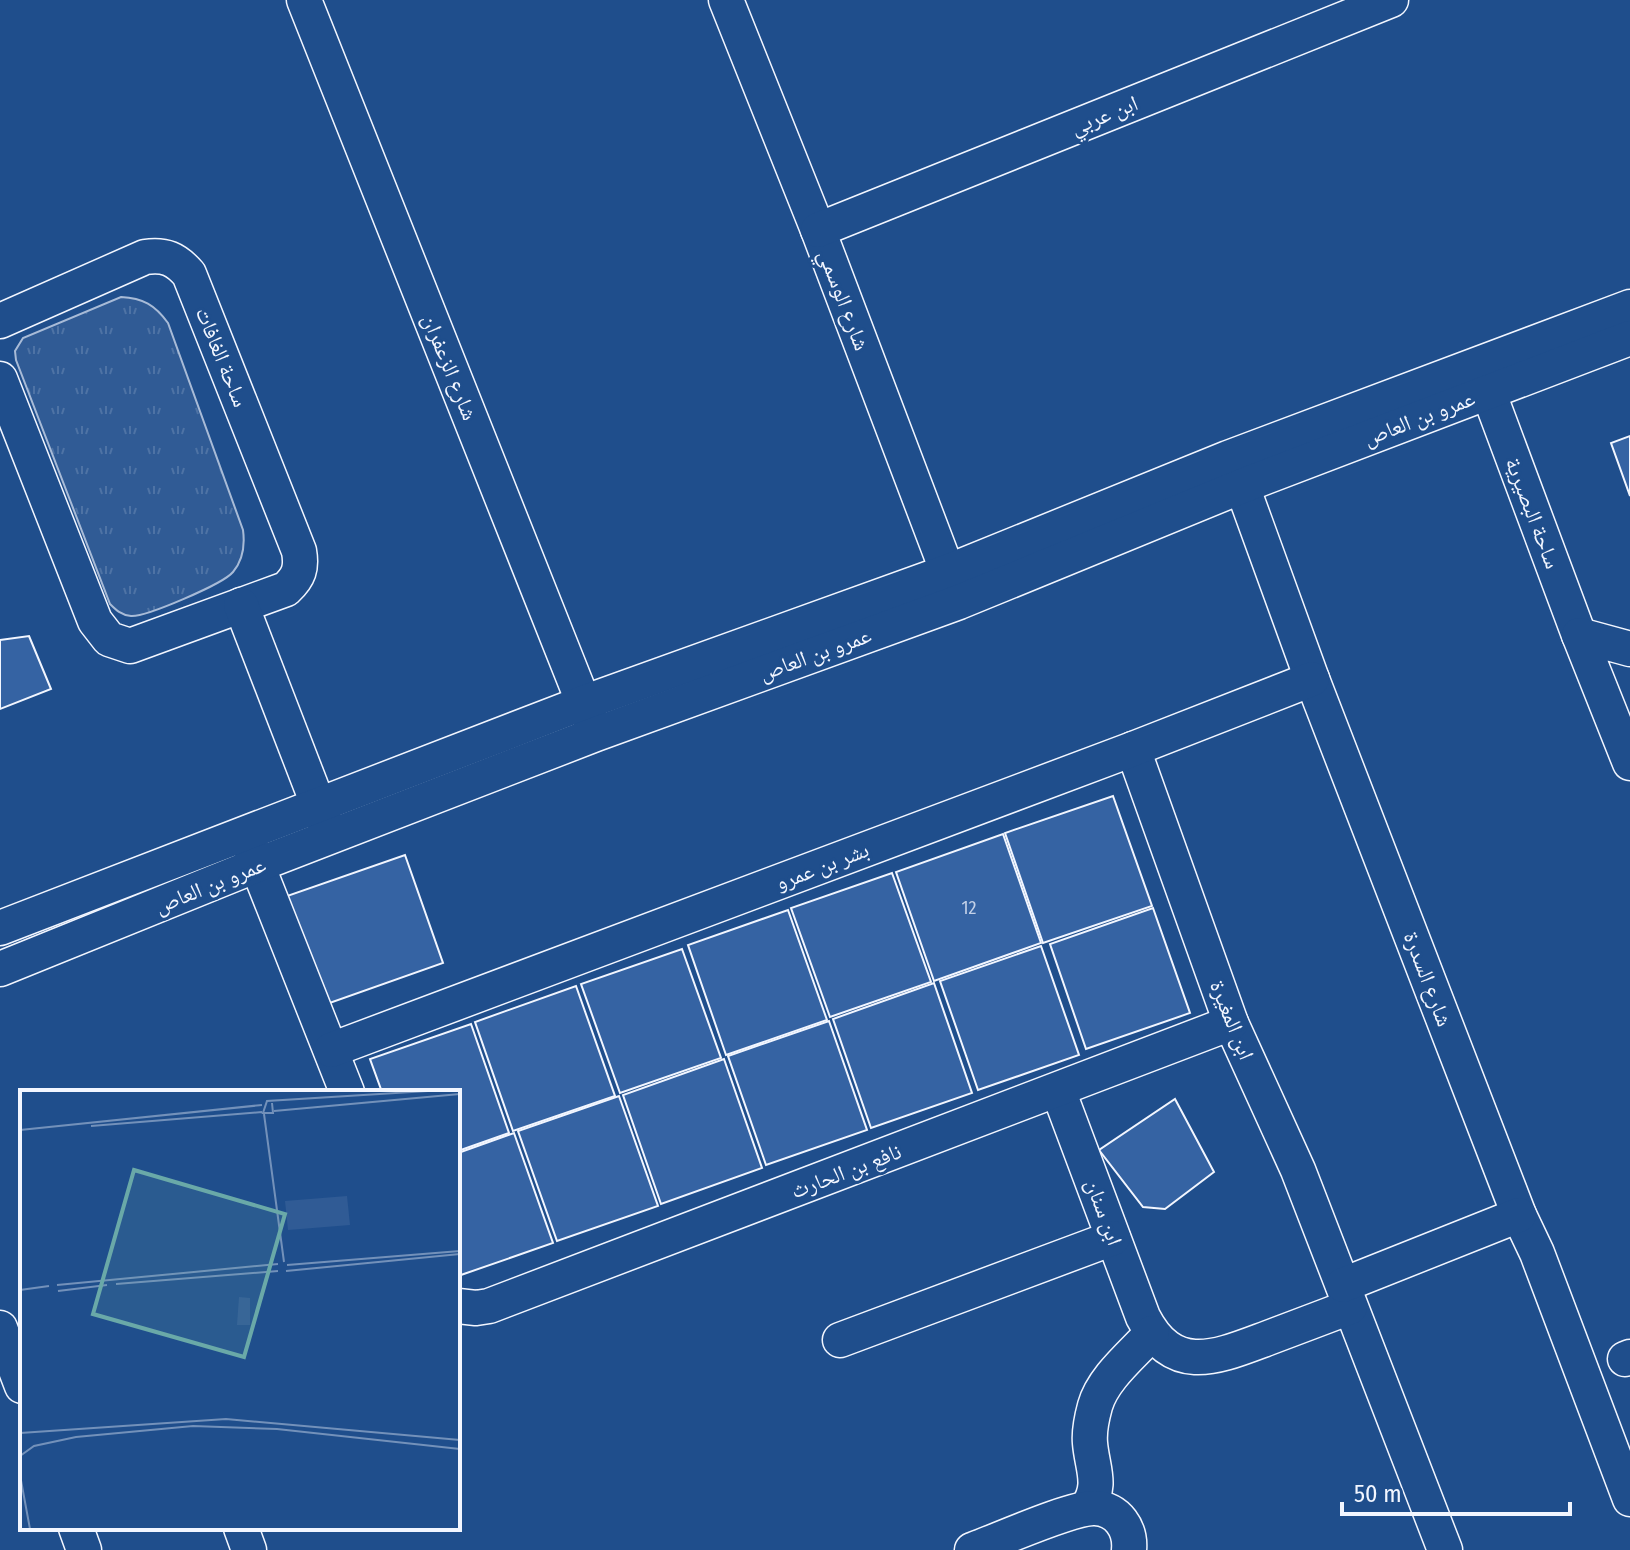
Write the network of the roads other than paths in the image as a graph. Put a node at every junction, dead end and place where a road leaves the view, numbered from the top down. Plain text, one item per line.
1 (304, 0) edge
2 (726, 0) edge
3 (1391, 0) edge
4 (818, 230) junction
5 (1630, 307) edge
6 (0, 321) edge
7 (1630, 338) edge
8 (1484, 378) junction
9 (0, 379) edge
10 (1235, 472) junction
11 (953, 587) junction
12 (241, 605) junction
13 (1579, 635) junction
14 (1630, 649) edge
15 (1312, 679) junction
16 (583, 703) junction
17 (596, 734) junction
18 (1133, 749) junction
19 (1630, 763) edge
20 (318, 805) junction
21 (331, 837) junction
22 (251, 850) junction
23 (0, 928) edge
24 (0, 969) edge
25 (1231, 1023) junction
26 (331, 1050) junction
27 (346, 1090) edge
28 (1058, 1090) junction
29 (1519, 1215) junction
30 (1113, 1238) junction
31 (1347, 1296) junction
32 (460, 1306) edge
33 (1152, 1333) junction
34 (9, 1334) edge
35 (840, 1340) dead end
36 (20, 1378) edge
37 (1092, 1425) junction
38 (1630, 1499) edge
39 (1087, 1508) junction
40 (77, 1530) edge
41 (242, 1530) edge
42 (1128, 1540) edge
43 (84, 1550) edge
44 (249, 1550) edge
45 (972, 1550) edge
46 (1445, 1550) edge

1 - 16 street, شارع الزعفران
2 - 4 street, شارع الوسمي
3 - 4 street, ابن عربي
4 - 11 street, شارع الوسمي
5 - 8 street, عمرو بن العاص
6 - 12 street, ساحة الغافات
7 - 8 street, عمرو بن العاص
8 - 10 street, عمرو بن العاص
8 - 13 street, ساحة البصيرية
9 - 12 street, ساحة الغافات
10 - 11 street, عمرو بن العاص
10 - 15 street, شارع السدرة
11 - 16 street, عمرو بن العاص
11 - 17 street, عمرو بن العاص
12 - 20 street
13 - 14 street
13 - 19 street, ساحة البصيرية
15 - 18 street, بشر بن عمرو
15 - 29 street, شارع السدرة
16 - 17 street, شارع الزعفران
16 - 20 street, عمرو بن العاص
17 - 21 street, عمرو بن العاص
18 - 25 street, ابن المغيرة
18 - 26 street, بشر بن عمرو
20 - 21 street
20 - 22 street, عمرو بن العاص
21 - 22 street, عمرو بن العاص
22 - 23 street, عمرو بن العاص
22 - 24 street, عمرو بن العاص
22 - 26 street
25 - 28 street, نافع بن الحارث
25 - 31 street, ابن المغيرة
26 - 27 street
28 - 30 street, ابن سنان
28 - 32 street, نافع بن الحارث
29 - 31 street
29 - 38 street, شارع السدرة
30 - 33 street, ابن سنان
30 - 35 street
31 - 33 street
31 - 46 street, ابن المغيرة
33 - 37 street
34 - 36 street
37 - 39 street
37 - 42 street
39 - 42 street
39 - 45 street
40 - 43 street
41 - 44 street

